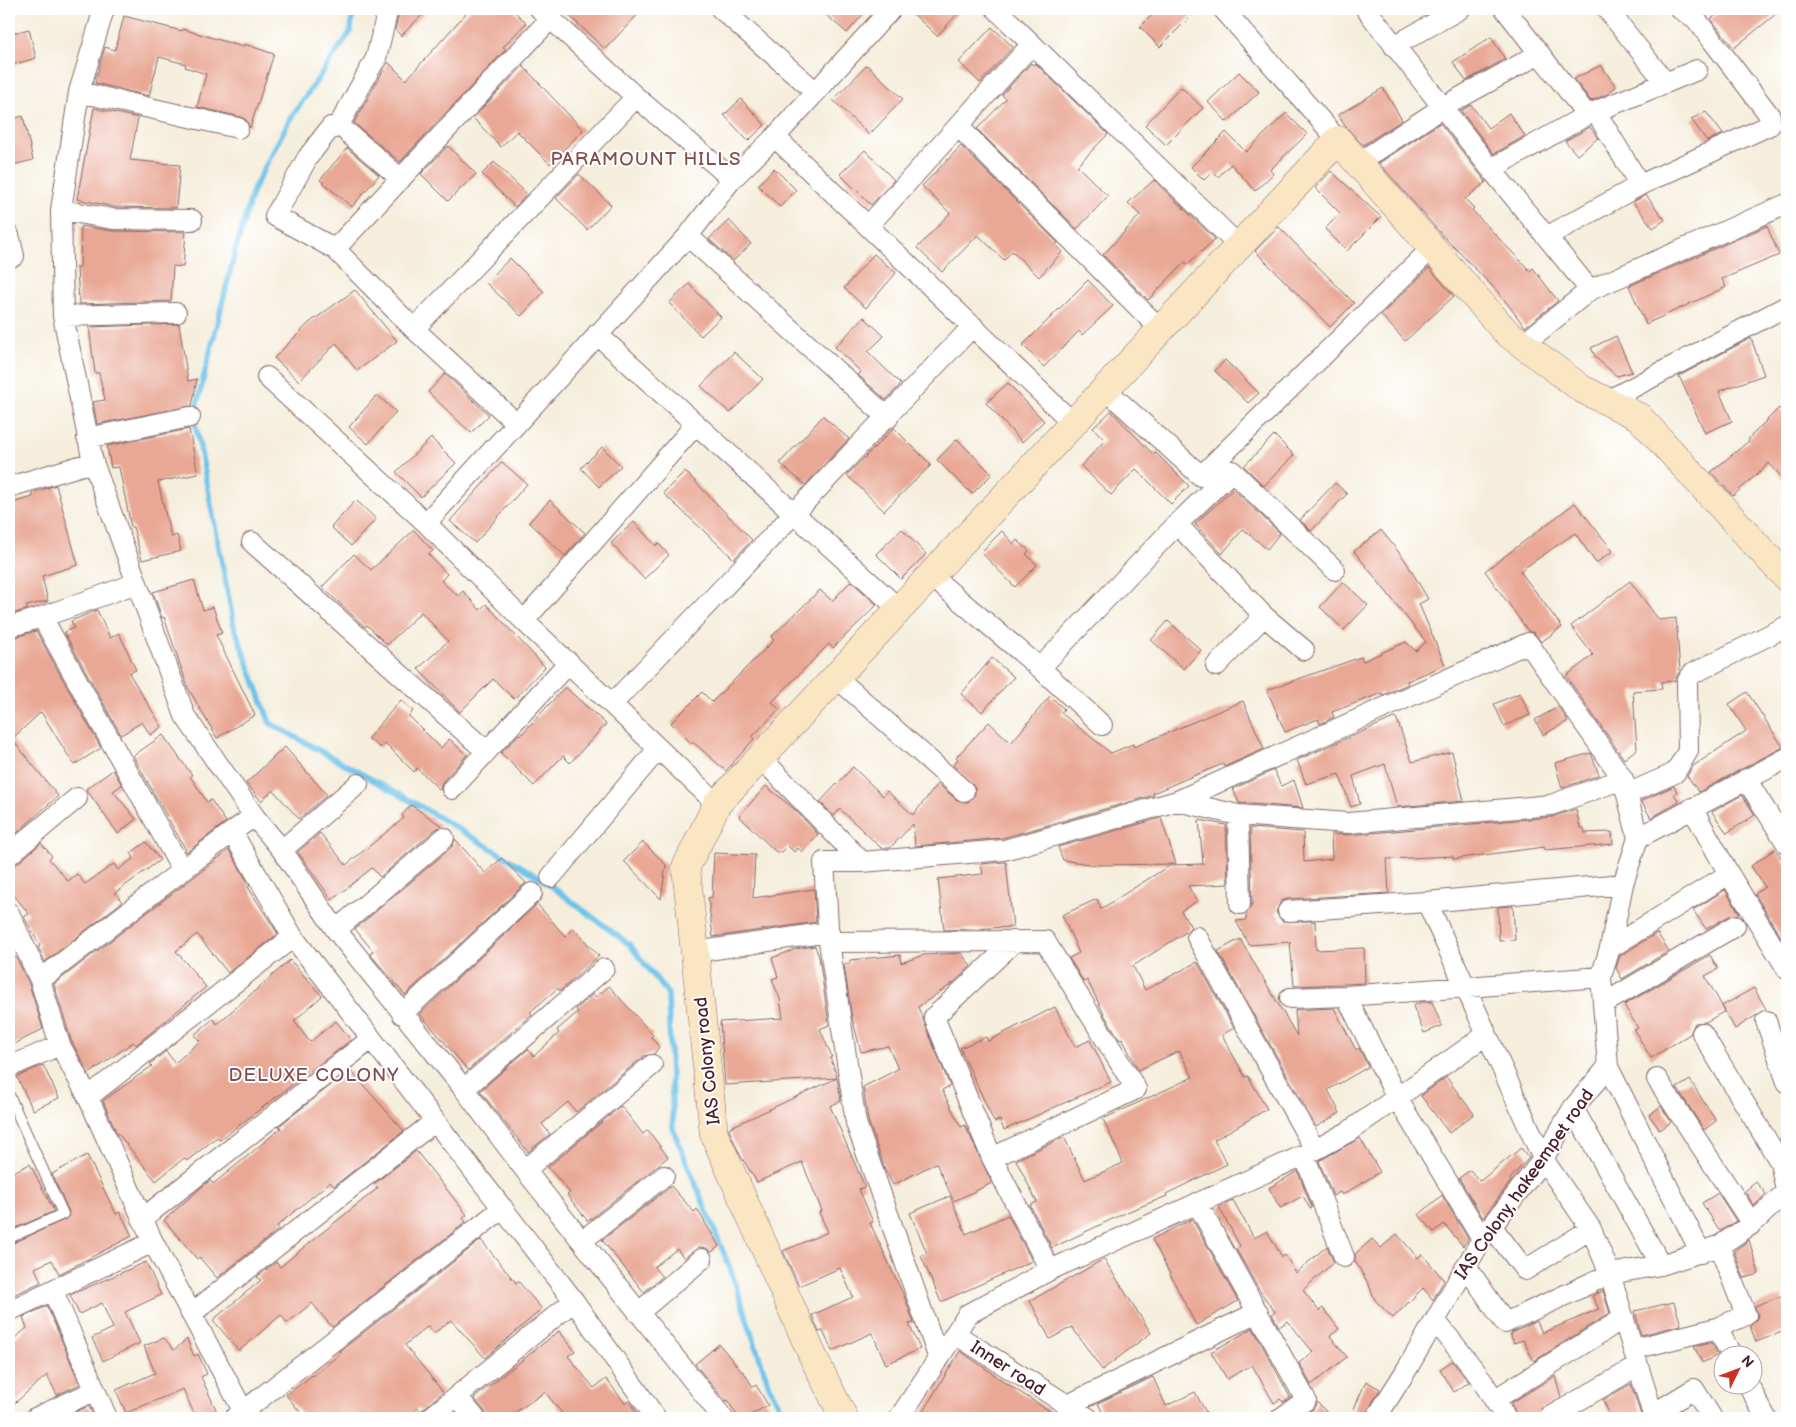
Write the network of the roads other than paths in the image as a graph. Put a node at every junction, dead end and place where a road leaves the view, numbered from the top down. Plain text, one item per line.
1 (104, 9) edge
2 (388, 9) edge
3 (721, 9) edge
4 (890, 9) edge
5 (996, 9) edge
6 (1223, 9) edge
7 (1366, 9) edge
8 (1460, 9) edge
9 (1505, 9) edge
10 (1607, 9) edge
11 (1680, 9) edge
12 (545, 13) edge
13 (1032, 44) junction
14 (1394, 46) junction
15 (1539, 54) junction
16 (1697, 70) dead end
17 (1665, 82) junction
18 (79, 92) junction
19 (816, 92) junction
20 (636, 97) junction
21 (1443, 107) junction
22 (1592, 114) junction
23 (958, 126) junction
24 (238, 128) dead end
25 (348, 133) dead end
26 (775, 137) junction
27 (1338, 140) junction
28 (1358, 163) junction
29 (1491, 169) junction
30 (401, 179) junction
31 (732, 179) junction
32 (1640, 185) junction
33 (1787, 204) edge
34 (61, 210) junction
35 (192, 220) dead end
36 (868, 226) junction
37 (9, 235) edge
38 (688, 236) junction
39 (1548, 236) junction
40 (1239, 246) junction
41 (1432, 248) junction
42 (335, 249) junction
43 (14, 256) dead end
44 (1590, 290) junction
45 (1787, 306) edge
46 (176, 314) dead end
47 (63, 316) junction
48 (973, 326) junction
49 (414, 329) junction
50 (1161, 330) junction
51 (597, 334) junction
52 (1522, 345) junction
53 (267, 377) dead end
54 (1105, 389) junction
55 (1607, 401) junction
56 (190, 417) dead end
57 (888, 418) junction
58 (516, 423) junction
59 (1073, 423) junction
60 (696, 424) junction
61 (87, 438) junction
62 (93, 462) junction
63 (1232, 471) junction
64 (1201, 476) junction
65 (9, 487) edge
66 (794, 515) junction
67 (426, 523) junction
68 (1177, 524) junction
69 (252, 542) dead end
70 (1336, 570) dead end
71 (931, 576) junction
72 (1787, 578) edge
73 (137, 583) junction
74 (900, 610) junction
75 (1264, 616) junction
76 (42, 618) junction
77 (524, 621) junction
78 (1787, 626) edge
79 (9, 627) edge
80 (1304, 650) dead end
81 (569, 662) junction
82 (1216, 666) dead end
83 (1040, 668) junction
84 (836, 677) junction
85 (612, 704) junction
86 (1102, 725) dead end
87 (658, 749) junction
88 (486, 750) junction
89 (761, 758) junction
90 (1787, 758) edge
91 (1746, 779) junction
92 (358, 784) dead end
93 (1625, 787) junction
94 (452, 789) dead end
95 (964, 791) dead end
96 (77, 798) dead end
97 (1177, 801) junction
98 (717, 804) junction
99 (1692, 808) junction
100 (1238, 815) junction
101 (254, 816) junction
102 (232, 832) junction
103 (444, 838) dead end
104 (1638, 838) junction
105 (1787, 844) edge
106 (282, 850) junction
107 (9, 855) edge
108 (862, 862) junction
109 (182, 870) junction
110 (1729, 874) junction
111 (551, 876) dead end
112 (1623, 884) junction
113 (532, 893) dead end
114 (1427, 902) junction
115 (1240, 904) dead end
116 (1288, 910) dead end
117 (9, 913) edge
118 (1735, 926) dead end
119 (336, 930) junction
120 (293, 937) junction
121 (829, 937) junction
122 (1197, 938) dead end
123 (1014, 942) junction
124 (1610, 948) junction
125 (695, 952) junction
126 (604, 969) dead end
127 (1787, 970) edge
128 (1601, 977) junction
129 (40, 980) junction
130 (1466, 987) junction
131 (1346, 996) junction
132 (1290, 998) dead end
133 (1603, 1004) junction
134 (402, 1014) junction
135 (1766, 1020) dead end
136 (1702, 1033) dead end
137 (1486, 1035) junction
138 (371, 1039) junction
139 (60, 1045) junction
140 (652, 1065) dead end
141 (9, 1067) edge
142 (1608, 1067) junction
143 (1657, 1079) dead end
144 (1787, 1082) edge
145 (464, 1089) junction
146 (9, 1096) edge
147 (88, 1097) junction
148 (1397, 1098) junction
149 (1573, 1108) junction
150 (435, 1121) junction
151 (1310, 1152) junction
152 (992, 1158) junction
153 (1543, 1159) junction
154 (525, 1170) junction
155 (664, 1176) dead end
156 (1787, 1191) edge
157 (1197, 1203) junction
158 (504, 1208) junction
159 (142, 1218) junction
160 (1752, 1224) junction
161 (1591, 1228) junction
162 (1487, 1233) junction
163 (9, 1238) edge
164 (582, 1241) junction
165 (153, 1242) junction
166 (1710, 1249) junction
167 (1344, 1257) dead end
168 (702, 1259) dead end
169 (1661, 1265) junction
170 (1466, 1266) junction
171 (1050, 1270) junction
172 (1610, 1274) junction
173 (53, 1291) junction
174 (574, 1301) junction
175 (9, 1311) edge
176 (1258, 1312) junction
177 (638, 1313) junction
178 (190, 1314) junction
179 (1624, 1318) junction
180 (1435, 1320) junction
181 (1717, 1328) junction
182 (954, 1334) junction
183 (1726, 1344) edge
184 (939, 1358) junction
185 (1636, 1358) junction
186 (94, 1390) junction
187 (1753, 1394) edge
188 (457, 1396) junction
189 (1494, 1400) junction
190 (1066, 1406) junction
191 (242, 1416) edge
192 (1654, 1416) edge
193 (35, 1418) edge
194 (107, 1418) edge
195 (430, 1418) edge
196 (475, 1418) edge
197 (656, 1418) edge
198 (724, 1418) edge
199 (844, 1418) edge
200 (899, 1418) edge
201 (1088, 1418) edge
202 (1281, 1418) edge
203 (1376, 1418) edge
204 (1506, 1418) edge
205 (1548, 1418) edge
206 (1712, 1418) edge
207 (1766, 1418) edge

1 - 18 street
2 - 42 street
3 - 19 street
4 - 19 street
5 - 13 street
6 - 27 street
7 - 14 street
8 - 14 street
9 - 15 street
10 - 17 street
11 - 32 street
12 - 20 street
12 - 30 street
13 - 23 street
13 - 40 street
14 - 21 street
15 - 21 street
15 - 22 street
16 - 17 street
17 - 22 street
18 - 24 street
18 - 34 street
19 - 26 street
20 - 31 street
20 - 49 street
21 - 28 street
21 - 29 street
22 - 29 street
22 - 32 street
23 - 36 street
23 - 50 street
25 - 30 street
26 - 31 street
26 - 36 street
27 - 28 street
27 - 40 street, IAS Colony road
28 - 41 street
29 - 39 street
30 - 42 street
31 - 38 street
32 - 39 street
33 - 44 street
34 - 35 street
34 - 47 street
36 - 48 street
37 - 43 street
38 - 51 street
38 - 57 street
39 - 44 street
40 - 50 street, IAS Colony road
41 - 52 street
41 - 64 street
42 - 49 street
44 - 52 street
45 - 55 street
46 - 47 street
47 - 61 street
48 - 57 street
48 - 59 street
49 - 58 street
50 - 54 street, IAS Colony road
51 - 58 street
51 - 60 street
52 - 55 street
53 - 67 street
54 - 59 street, IAS Colony road
54 - 64 street
55 - 72 street
56 - 61 street
57 - 66 street
58 - 67 street
59 - 71 street, IAS Colony road
60 - 66 street
60 - 77 street
61 - 62 street
62 - 65 street
62 - 73 street
63 - 64 street
63 - 68 street
63 - 70 street
66 - 74 street
66 - 85 street
67 - 77 street
68 - 75 street
68 - 83 street
69 - 88 street
71 - 74 street, IAS Colony road
71 - 83 street
73 - 76 street
73 - 101 street
74 - 84 street, IAS Colony road
75 - 80 street
75 - 82 street
76 - 79 street
76 - 109 street
77 - 81 street
78 - 93 street
81 - 85 street
81 - 88 street
83 - 86 street
84 - 89 street, IAS Colony road
84 - 95 street
85 - 87 street
87 - 98 street
87 - 111 street
88 - 94 street
89 - 98 street, IAS Colony road
89 - 108 street
90 - 91 street
91 - 99 street
91 - 105 street
92 - 106 street
93 - 97 street
93 - 100 street
93 - 104 street
96 - 107 street
97 - 100 street
97 - 108 street
98 - 125 street, IAS Colony road
99 - 104 street
99 - 110 street
100 - 115 street
101 - 102 street
101 - 106 street
102 - 109 street
102 - 120 street
103 - 119 street
104 - 112 street
106 - 119 street
108 - 121 street
109 - 129 street
110 - 124 street
110 - 127 street
112 - 114 street
112 - 124 street
113 - 134 street
114 - 116 street
114 - 130 street
117 - 129 street
118 - 133 street
119 - 134 street
120 - 138 street
120 - 147 street
121 - 123 street
121 - 125 street
121 - 184 street
122 - 151 street
123 - 152 street
123 - 152 street
124 - 128 street
125 - 199 street, IAS Colony road
126 - 145 street
128 - 130 street
128 - 133 street
129 - 139 street
130 - 131 street
130 - 137 street
131 - 132 street
131 - 148 street
133 - 142 street
134 - 145 street
135 - 144 street
136 - 156 street
137 - 148 street
137 - 153 street
138 - 150 street
138 - 159 street
139 - 141 street
139 - 147 street
140 - 154 street
142 - 149 street, IAS Colony, hakeempet road
142 - 166 street
143 - 160 street
145 - 154 street
146 - 163 lane
147 - 159 street
148 - 151 street
148 - 162 street
149 - 153 street, IAS Colony, hakeempet road
149 - 169 street
150 - 158 street
150 - 178 street
151 - 157 street
151 - 167 street
152 - 171 street
153 - 161 street
153 - 162 street, IAS Colony, hakeempet road
154 - 164 street
155 - 164 street
156 - 160 street
157 - 171 street
157 - 176 street
158 - 174 street
158 - 191 street
159 - 165 street
160 - 166 street
161 - 162 street
161 - 172 street
162 - 170 street, IAS Colony, hakeempet road
164 - 177 street
165 - 173 street
165 - 178 street
166 - 169 street
166 - 181 street
168 - 177 street
169 - 172 street
170 - 172 street
170 - 180 street, IAS Colony, hakeempet road
171 - 182 street
172 - 179 street
173 - 175 street
173 - 186 street
174 - 188 street
174 - 197 street
176 - 190 street
176 - 202 street
177 - 198 street
178 - 191 street
179 - 185 street
179 - 189 street
180 - 189 street
180 - 203 street, IAS Colony, hakeempet road
181 - 183 street
181 - 185 street
182 - 184 street
182 - 190 street, Inner road
184 - 200 street
185 - 192 street
185 - 205 street
186 - 193 street
186 - 194 street
187 - 207 street
188 - 195 street
188 - 196 street
189 - 204 street
190 - 201 street, Inner road
192 - 206 street

